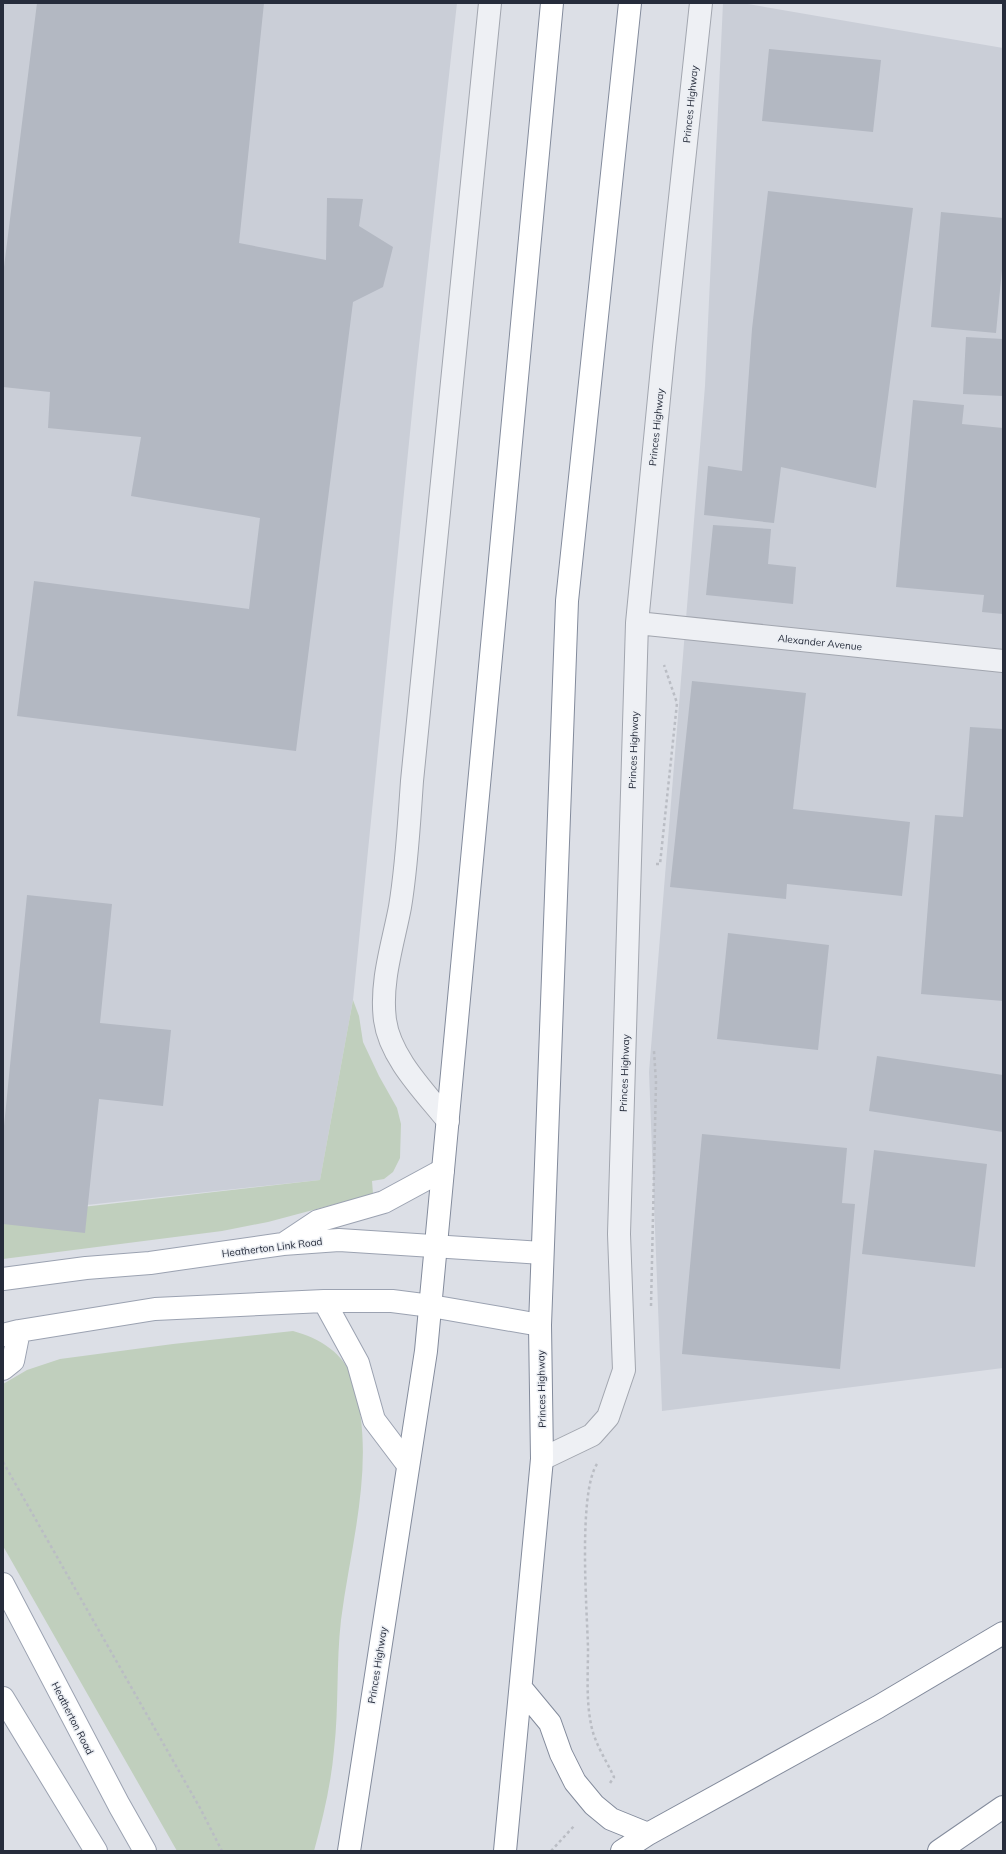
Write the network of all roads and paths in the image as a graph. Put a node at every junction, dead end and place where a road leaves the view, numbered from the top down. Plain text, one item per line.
1 (490, 3) edge
2 (552, 3) edge
3 (630, 3) edge
4 (701, 3) edge
5 (637, 623) junction
6 (1003, 661) edge
7 (448, 1121) junction
8 (443, 1170) junction
9 (283, 1244) junction
10 (436, 1247) junction
11 (542, 1253) junction
12 (3, 1279) edge
13 (324, 1300) junction
14 (431, 1306) junction
15 (540, 1325) junction
16 (11, 1333) edge
17 (3, 1369) edge
18 (542, 1459) junction
19 (3, 1462) edge
20 (408, 1465) junction
21 (3, 1584) edge
22 (1003, 1633) edge
23 (521, 1688) junction
24 (3, 1698) edge
25 (1003, 1807) edge
26 (648, 1834) junction
27 (96, 1851) edge
28 (145, 1851) edge
29 (222, 1851) edge
30 (349, 1851) edge
31 (504, 1851) edge
32 (622, 1851) edge
33 (939, 1851) edge

1 - 7 street
2 - 7 main road, Princes Highway
3 - 11 main road, Princes Highway
4 - 5 street, Princes Highway
5 - 6 street, Alexander Avenue
5 - 18 street, Princes Highway
7 - 8 main road, Princes Highway
8 - 9 main road
8 - 10 main road, Princes Highway
9 - 10 main road, Heatherton Link Road
9 - 12 main road, Heatherton Link Road
10 - 11 main road, Heatherton Link Road
10 - 14 main road, Princes Highway
11 - 15 main road, Princes Highway
13 - 14 main road
13 - 16 main road
13 - 20 main road
14 - 15 main road
14 - 20 main road, Princes Highway
15 - 18 main road, Princes Highway
16 - 17 main road
18 - 23 main road, Princes Highway
19 - 29 path
20 - 30 main road, Princes Highway
21 - 28 main road, Heatherton Road
22 - 26 main road
23 - 26 main road
23 - 31 main road, Princes Highway
24 - 27 main road
25 - 33 main road
26 - 32 main road

